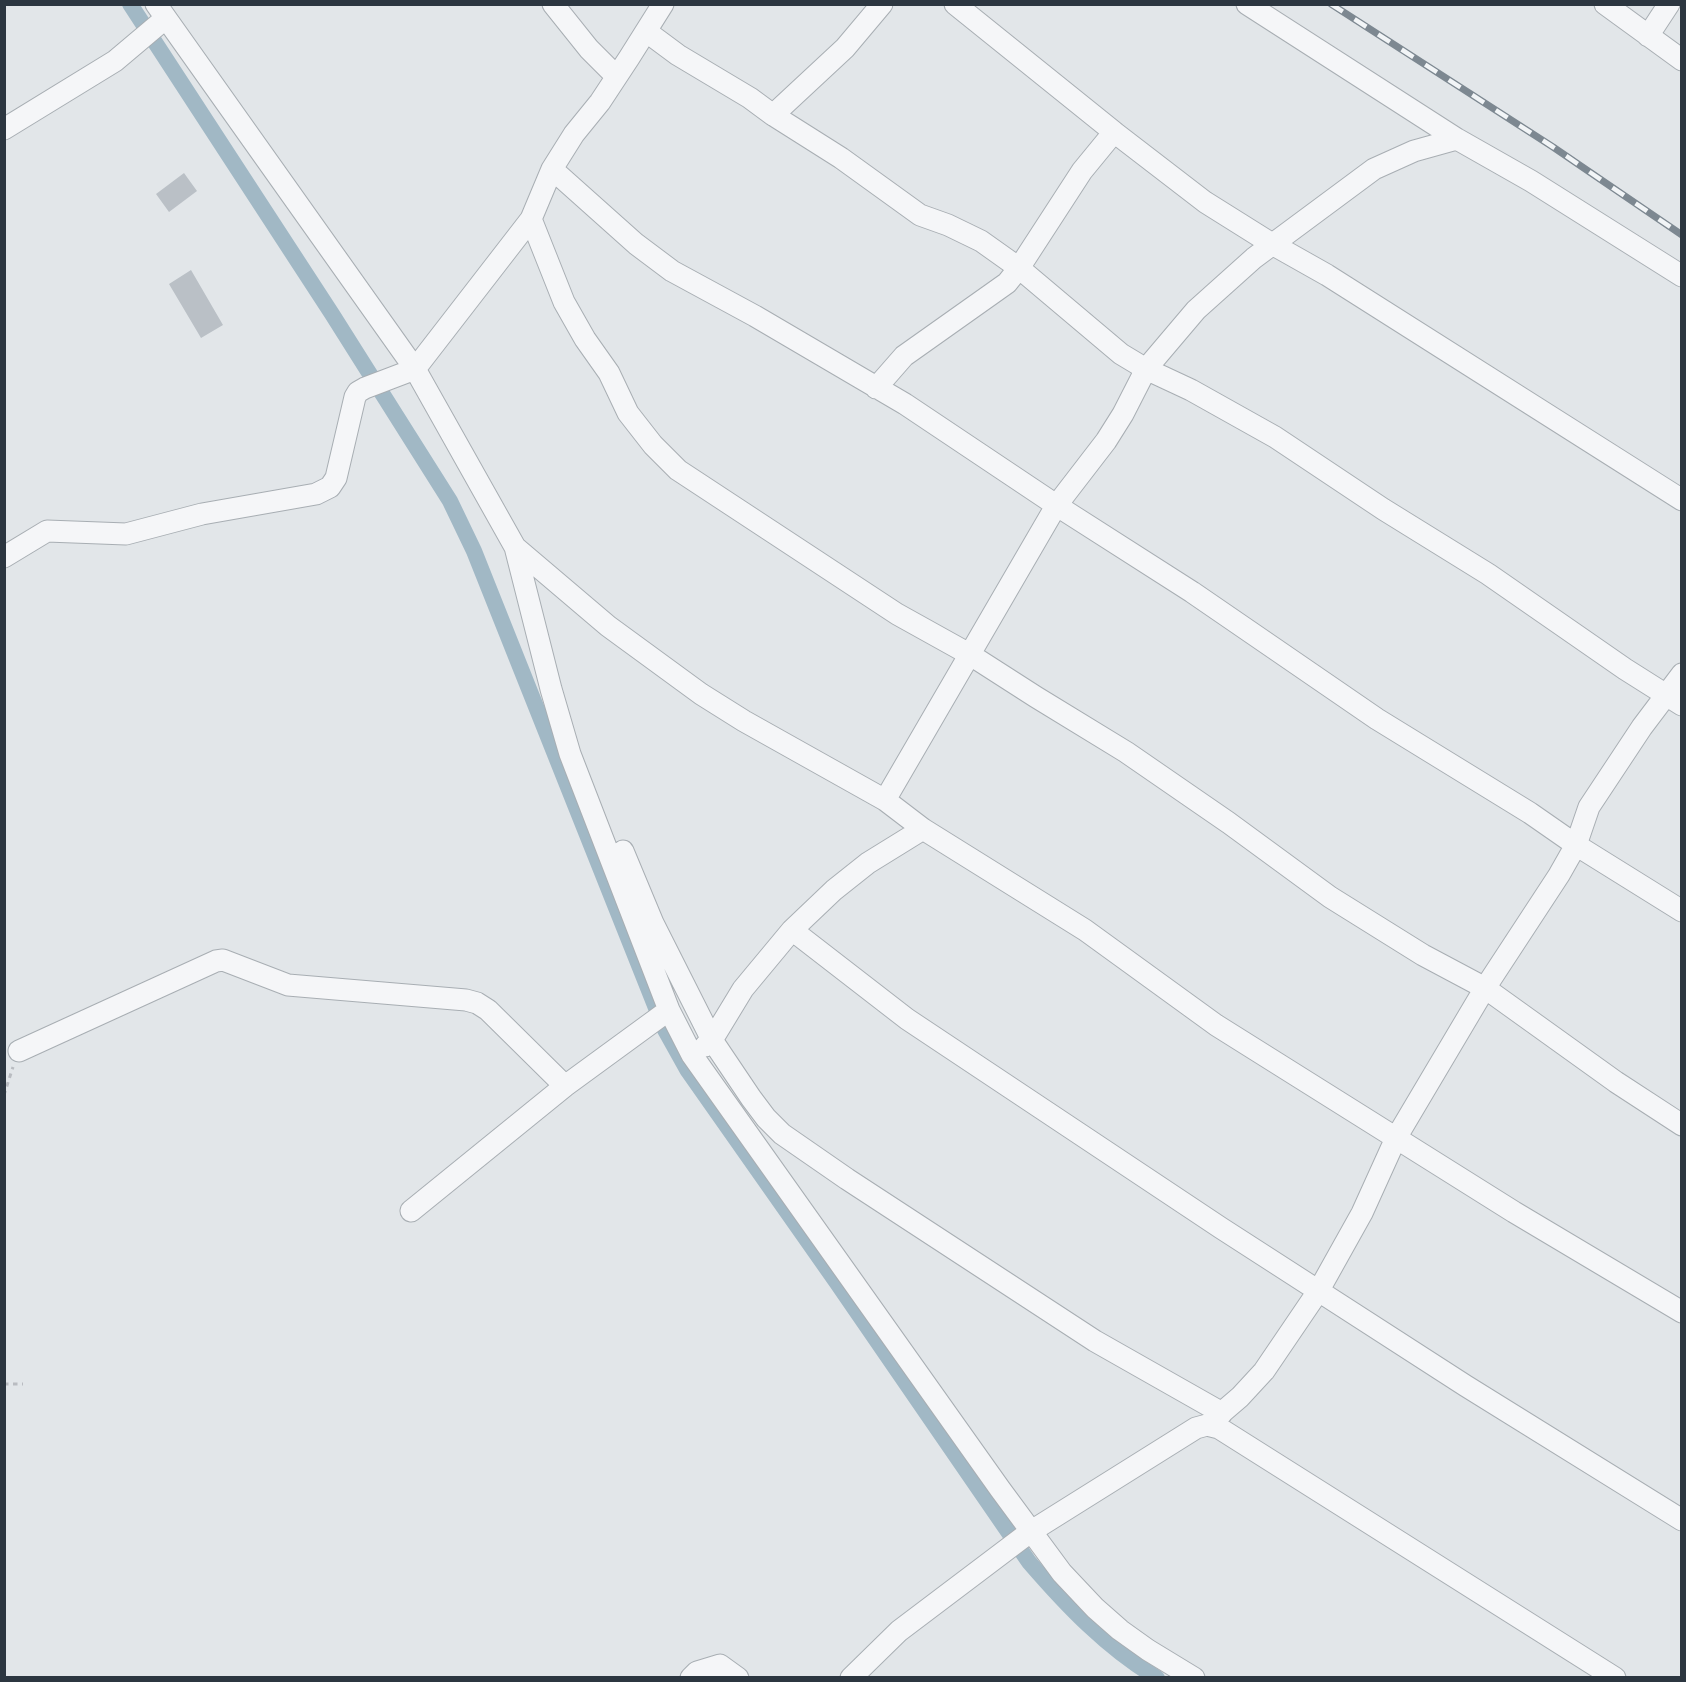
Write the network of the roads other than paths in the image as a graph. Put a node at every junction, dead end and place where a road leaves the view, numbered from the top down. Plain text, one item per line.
1 (553, 4) edge
2 (663, 4) edge
3 (882, 4) edge
4 (955, 4) edge
5 (1247, 4) edge
6 (1605, 4) edge
7 (1669, 4) edge
8 (161, 11) edge
9 (647, 32) junction
10 (1648, 36) junction
11 (1682, 60) edge
12 (616, 76) junction
13 (772, 115) junction
14 (4, 129) edge
15 (1114, 132) junction
16 (1457, 140) junction
17 (552, 169) junction
18 (531, 219) junction
19 (1272, 244) junction
20 (1019, 268) junction
21 (1682, 276) edge
22 (414, 369) junction
23 (1146, 369) junction
24 (876, 388) junction
25 (1682, 500) edge
26 (1056, 506) junction
27 (515, 547) junction
28 (4, 556) edge
29 (969, 654) junction
30 (1682, 674) edge
31 (1673, 700) edge
32 (570, 754) junction
33 (885, 800) junction
34 (923, 830) junction
35 (1576, 845) junction
36 (1682, 910) edge
37 (792, 930) junction
38 (1485, 988) junction
39 (669, 1010) junction
40 (712, 1040) junction
41 (19, 1051) road end
42 (692, 1055) junction
43 (565, 1086) junction
44 (1682, 1125) edge
45 (1396, 1138) junction
46 (411, 1211) dead end
47 (1319, 1290) junction
48 (1682, 1312) edge
49 (1215, 1419) junction
50 (1682, 1520) edge
51 (1030, 1532) junction
52 (691, 1677) edge
53 (738, 1677) edge
54 (851, 1677) edge
55 (1194, 1677) edge
56 (1615, 1677) edge

1 - 12 street
2 - 9 street
3 - 13 street
4 - 15 street
5 - 16 street
6 - 10 street
7 - 10 street
8 - 14 street
8 - 22 street
9 - 12 street
9 - 13 street
10 - 11 street
12 - 17 street
13 - 20 street
15 - 19 street
15 - 20 street
16 - 19 street
16 - 21 street
17 - 18 street
17 - 24 street
18 - 22 street
18 - 29 street
19 - 23 street
19 - 25 street
20 - 23 street
20 - 24 street
22 - 27 street
22 - 28 street
23 - 26 street
23 - 31 street
24 - 26 street
26 - 29 street
26 - 35 street
27 - 32 street
27 - 33 street
29 - 33 street
29 - 38 street
30 - 31 street
31 - 35 street
32 - 39 street
32 - 40 street
33 - 34 street
34 - 37 street
34 - 45 street
35 - 36 street
35 - 38 street
37 - 40 street
37 - 47 street
38 - 44 street
38 - 45 street
39 - 42 street
39 - 43 street
40 - 42 street
40 - 49 street
41 - 43 street
42 - 51 street
43 - 46 street
45 - 47 street
45 - 48 street
47 - 49 street
47 - 50 street
49 - 51 street
49 - 56 street
51 - 54 street
51 - 55 street
52 - 53 street

